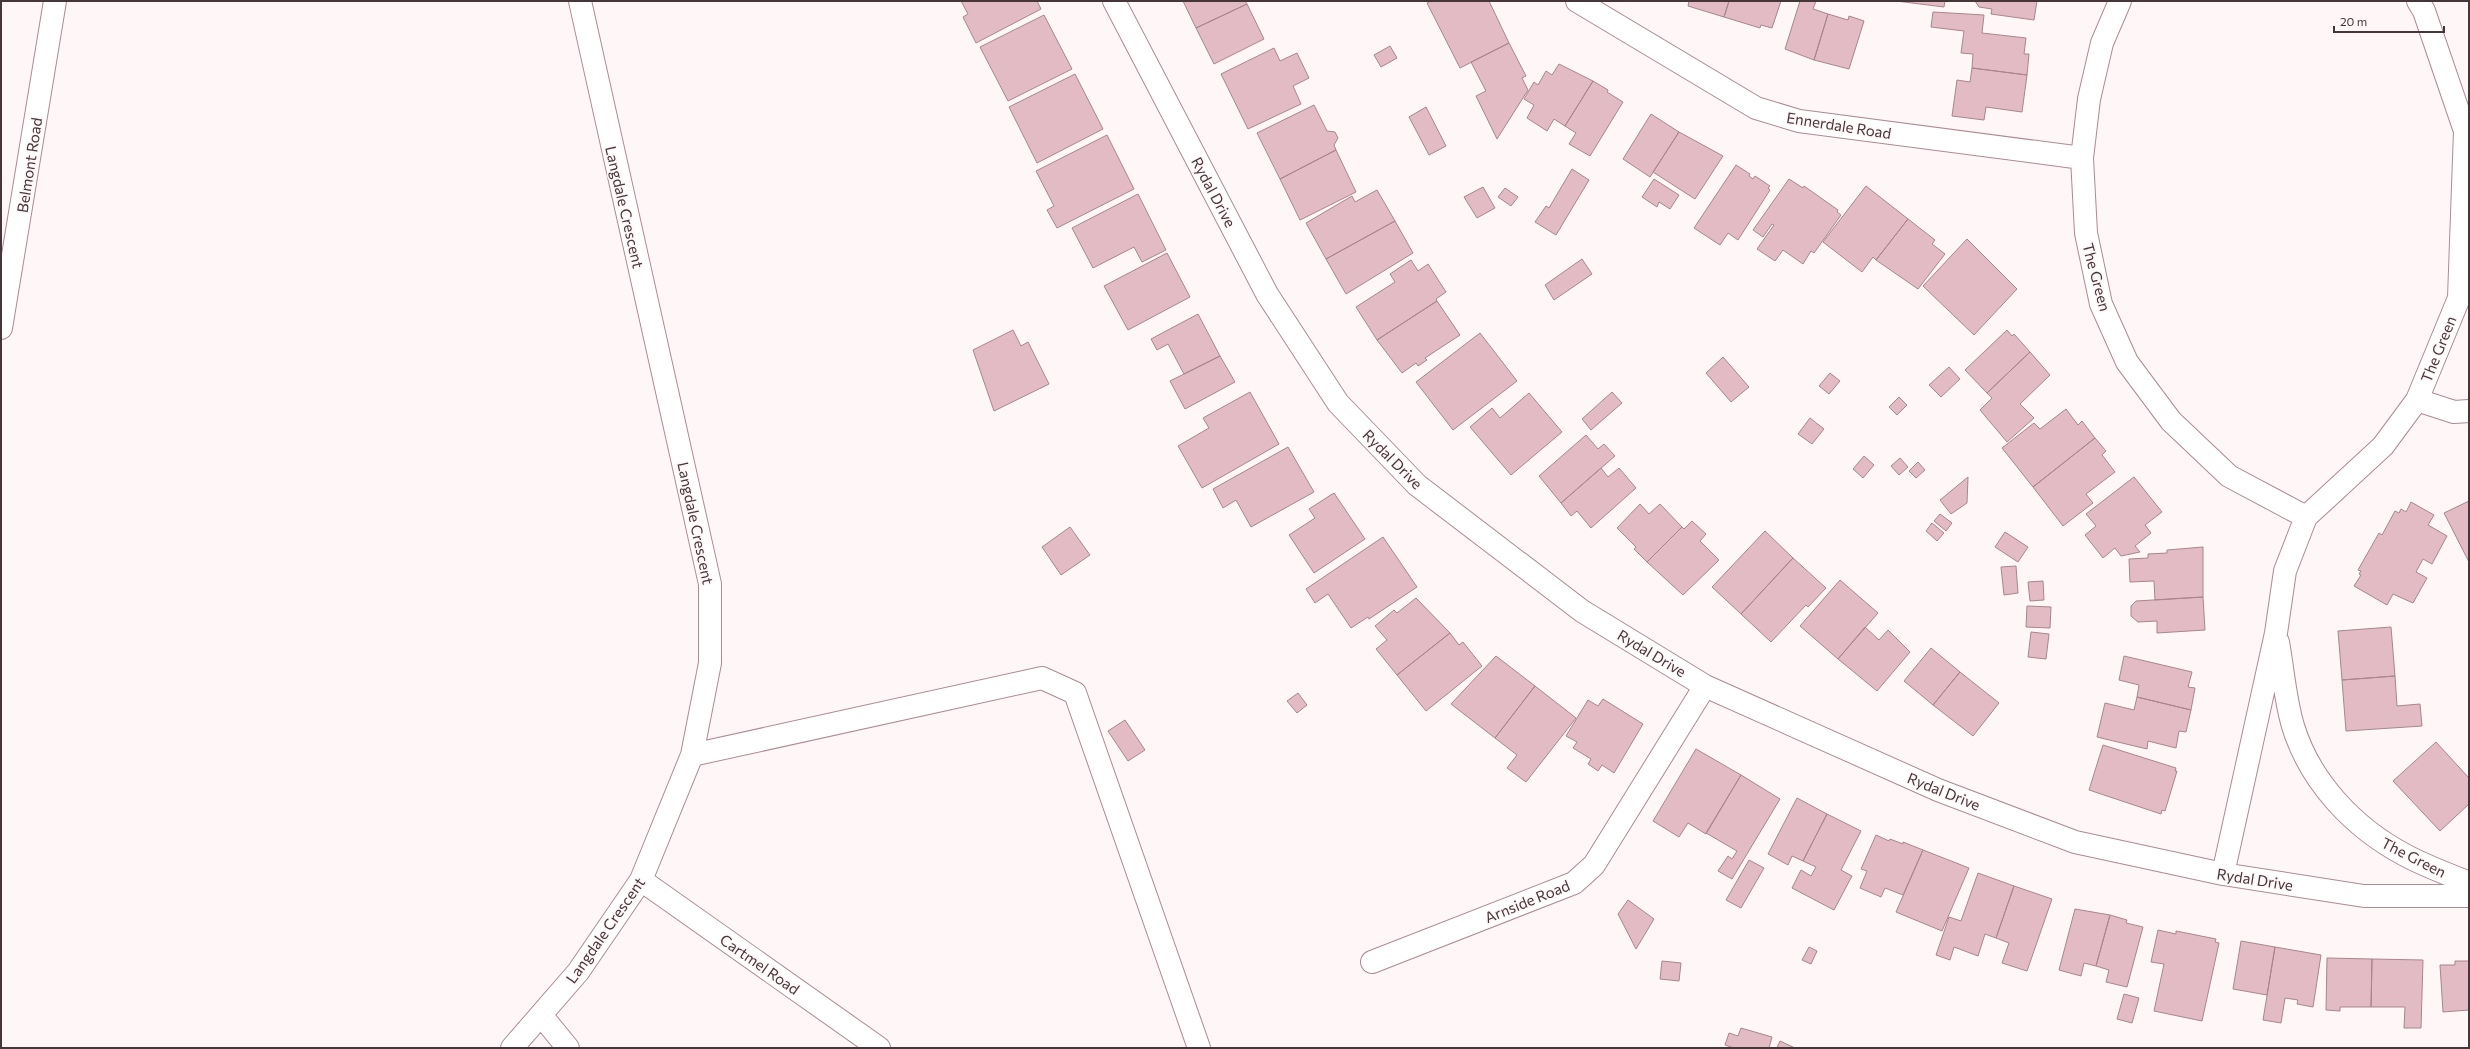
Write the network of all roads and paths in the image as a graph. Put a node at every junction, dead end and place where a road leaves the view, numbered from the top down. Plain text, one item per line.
1 (55, 1) edge
2 (580, 1) edge
3 (1114, 1) edge
4 (1577, 1) edge
5 (2120, 1) edge
6 (2418, 1) edge
7 (2082, 158) junction
8 (1, 328) edge
9 (2417, 400) junction
10 (2469, 411) edge
11 (2306, 517) junction
12 (2276, 633) junction
13 (1705, 686) junction
14 (692, 755) junction
15 (2223, 874) junction
16 (641, 880) junction
17 (2469, 883) edge
18 (2469, 896) edge
19 (1372, 962) dead end
20 (541, 1015) junction
21 (512, 1048) edge
22 (568, 1048) edge
23 (879, 1048) edge
24 (1199, 1048) edge

1 - 8 street, Belmont Road
2 - 14 street, Langdale Crescent
3 - 13 street, Rydal Drive
4 - 7 street, Ennerdale Road
5 - 7 street, The Green
6 - 9 street, The Green
7 - 11 street, The Green
9 - 10 street
9 - 11 street, The Green
11 - 12 street, The Green
12 - 15 street, The Green
12 - 17 street, The Green
13 - 15 street, Rydal Drive
13 - 19 street, Arnside Road
14 - 16 street, Langdale Crescent
14 - 24 street
15 - 18 street, Rydal Drive
16 - 20 street, Langdale Crescent
16 - 23 street, Cartmel Road
20 - 21 street, Langdale Crescent
20 - 22 street

